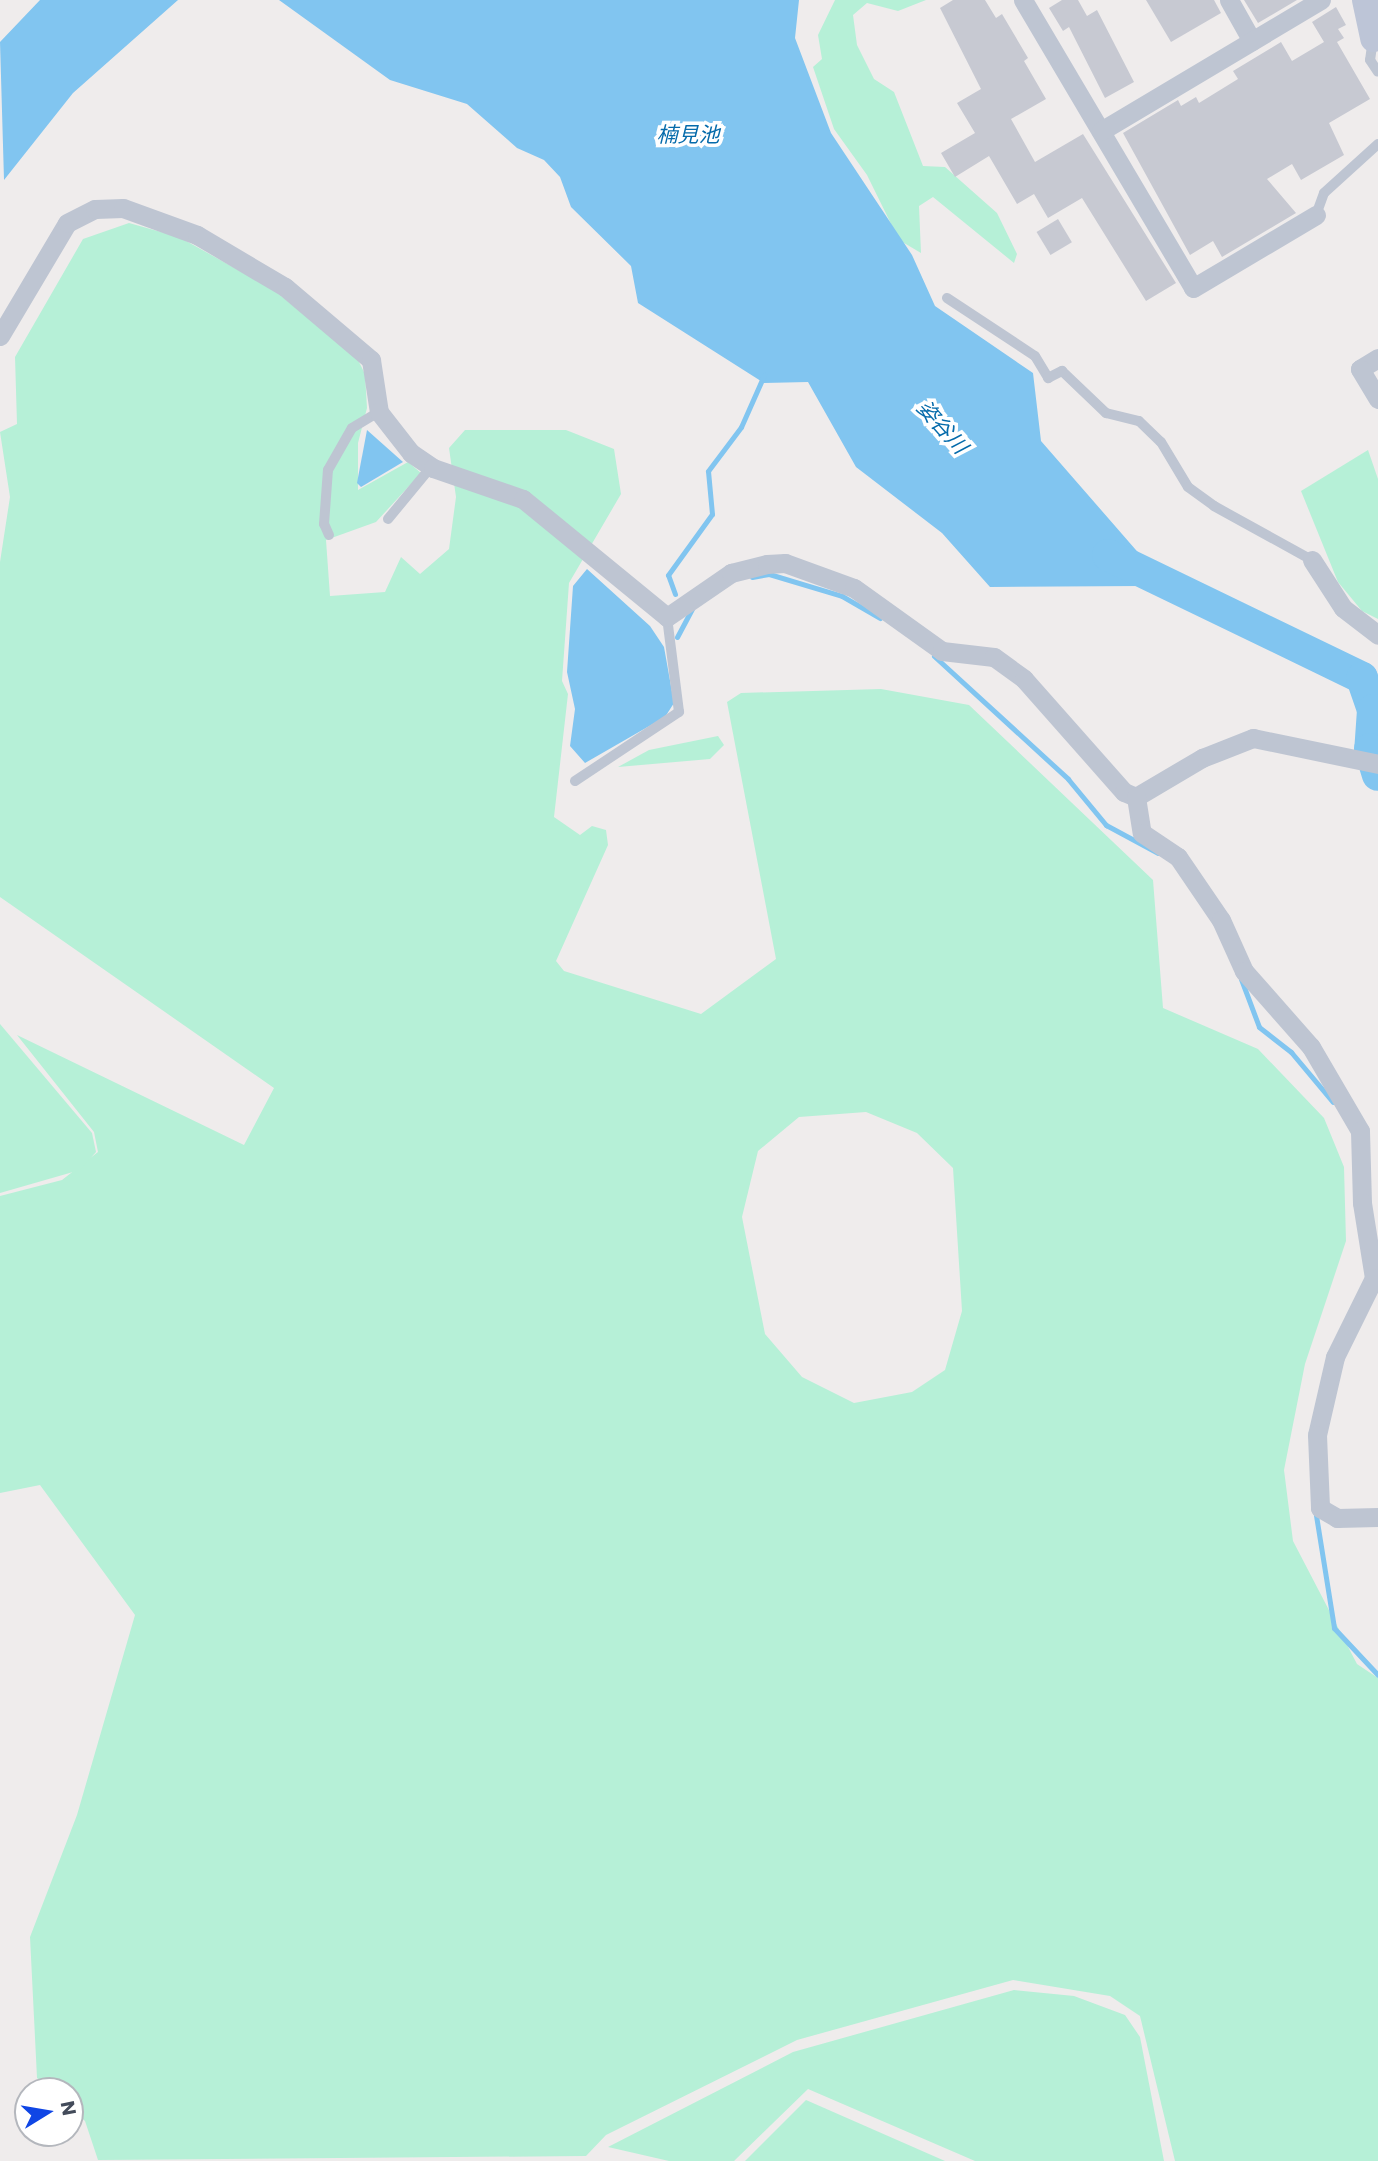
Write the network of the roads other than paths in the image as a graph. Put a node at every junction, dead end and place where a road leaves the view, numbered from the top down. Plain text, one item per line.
1 (1023, 0) edge
2 (1229, 0) edge
3 (1321, 0) edge
4 (1366, 0) edge
5 (1374, 32) edge
6 (1252, 41) junction
7 (1378, 72) edge
8 (1101, 131) junction
9 (1378, 144) edge
10 (1316, 215) joint
11 (947, 298) dead end
12 (0, 336) edge
13 (1378, 358) edge
14 (1378, 399) edge
15 (379, 412) junction
16 (431, 467) junction
17 (388, 519) dead end
18 (329, 536) dead end
19 (1312, 560) joint
20 (667, 617) junction
21 (1378, 635) edge
22 (1370, 763) edge
23 (575, 780) dead end
24 (1136, 797) junction
25 (1378, 1517) edge

1 - 8 street
2 - 6 street
3 - 6 street
4 - 5 street
5 - 7 lane
6 - 8 street
8 - 10 street
9 - 10 lane
11 - 19 lane
12 - 15 street
13 - 14 street
15 - 16 street
15 - 18 lane
16 - 17 lane
16 - 20 street
19 - 21 street
20 - 23 lane
20 - 24 street
22 - 24 street
24 - 25 street

